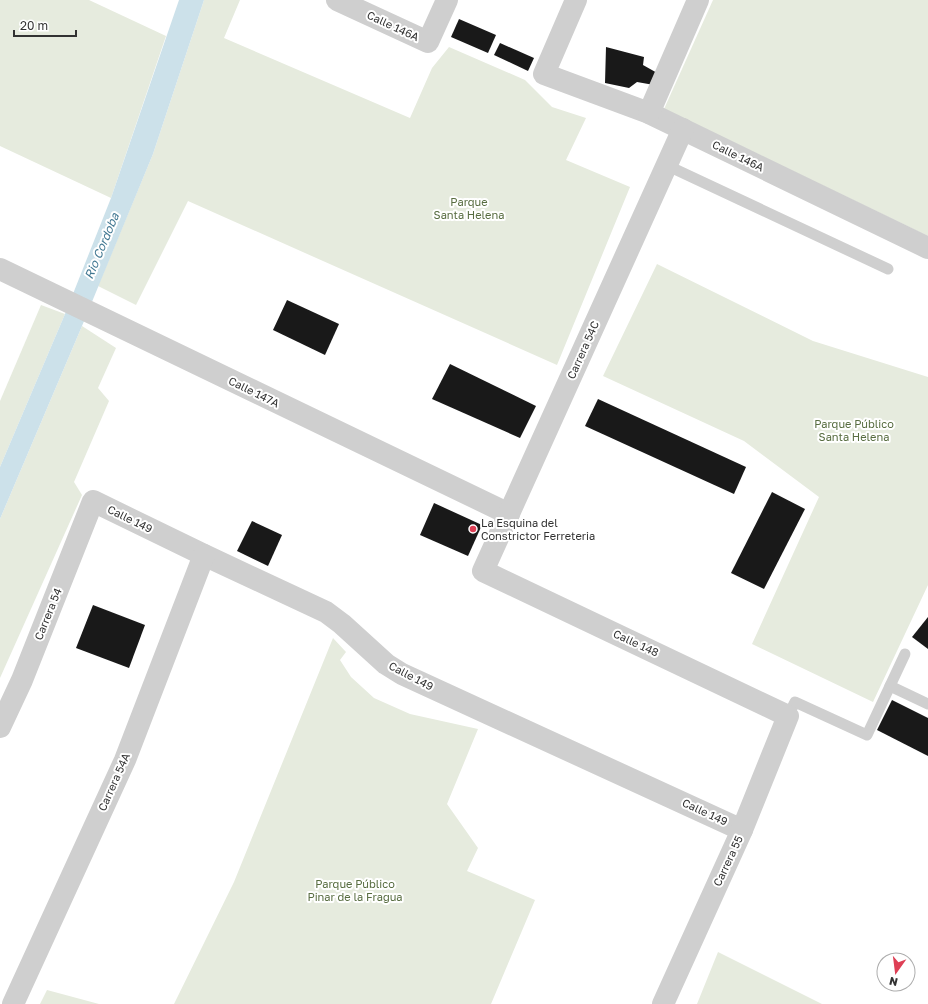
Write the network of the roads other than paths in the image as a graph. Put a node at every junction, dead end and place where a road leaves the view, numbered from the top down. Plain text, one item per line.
1 (337, 0) edge
2 (447, 0) edge
3 (576, 0) edge
4 (698, 0) edge
5 (649, 113) junction
6 (683, 129) junction
7 (666, 165) junction
8 (928, 248) edge
9 (0, 269) edge
10 (888, 269) dead end
11 (93, 501) joint
12 (509, 514) junction
13 (204, 555) junction
14 (483, 571) joint
15 (905, 654) dead end
16 (890, 686) junction
17 (928, 704) edge
18 (788, 716) junction
19 (0, 727) edge
20 (742, 830) junction
21 (13, 1004) edge
22 (663, 1004) edge

1 - 2 street, Calle 146A
3 - 5 street, Calle 146A
4 - 5 street
5 - 6 street, Calle 146A
6 - 7 street, Carrera 54C
6 - 8 street, Calle 146A
7 - 10 lane
7 - 12 street, Carrera 54C
9 - 12 street, Calle 147A
11 - 13 street, Calle 149
11 - 19 street, Carrera 54
12 - 14 street, Carrera 54C
13 - 20 street, Calle 149
13 - 21 street, Carrera 54A
14 - 18 street, Calle 148
15 - 16 lane
16 - 17 lane
16 - 18 lane
18 - 20 street, Carrera 55
20 - 22 street, Carrera 55

